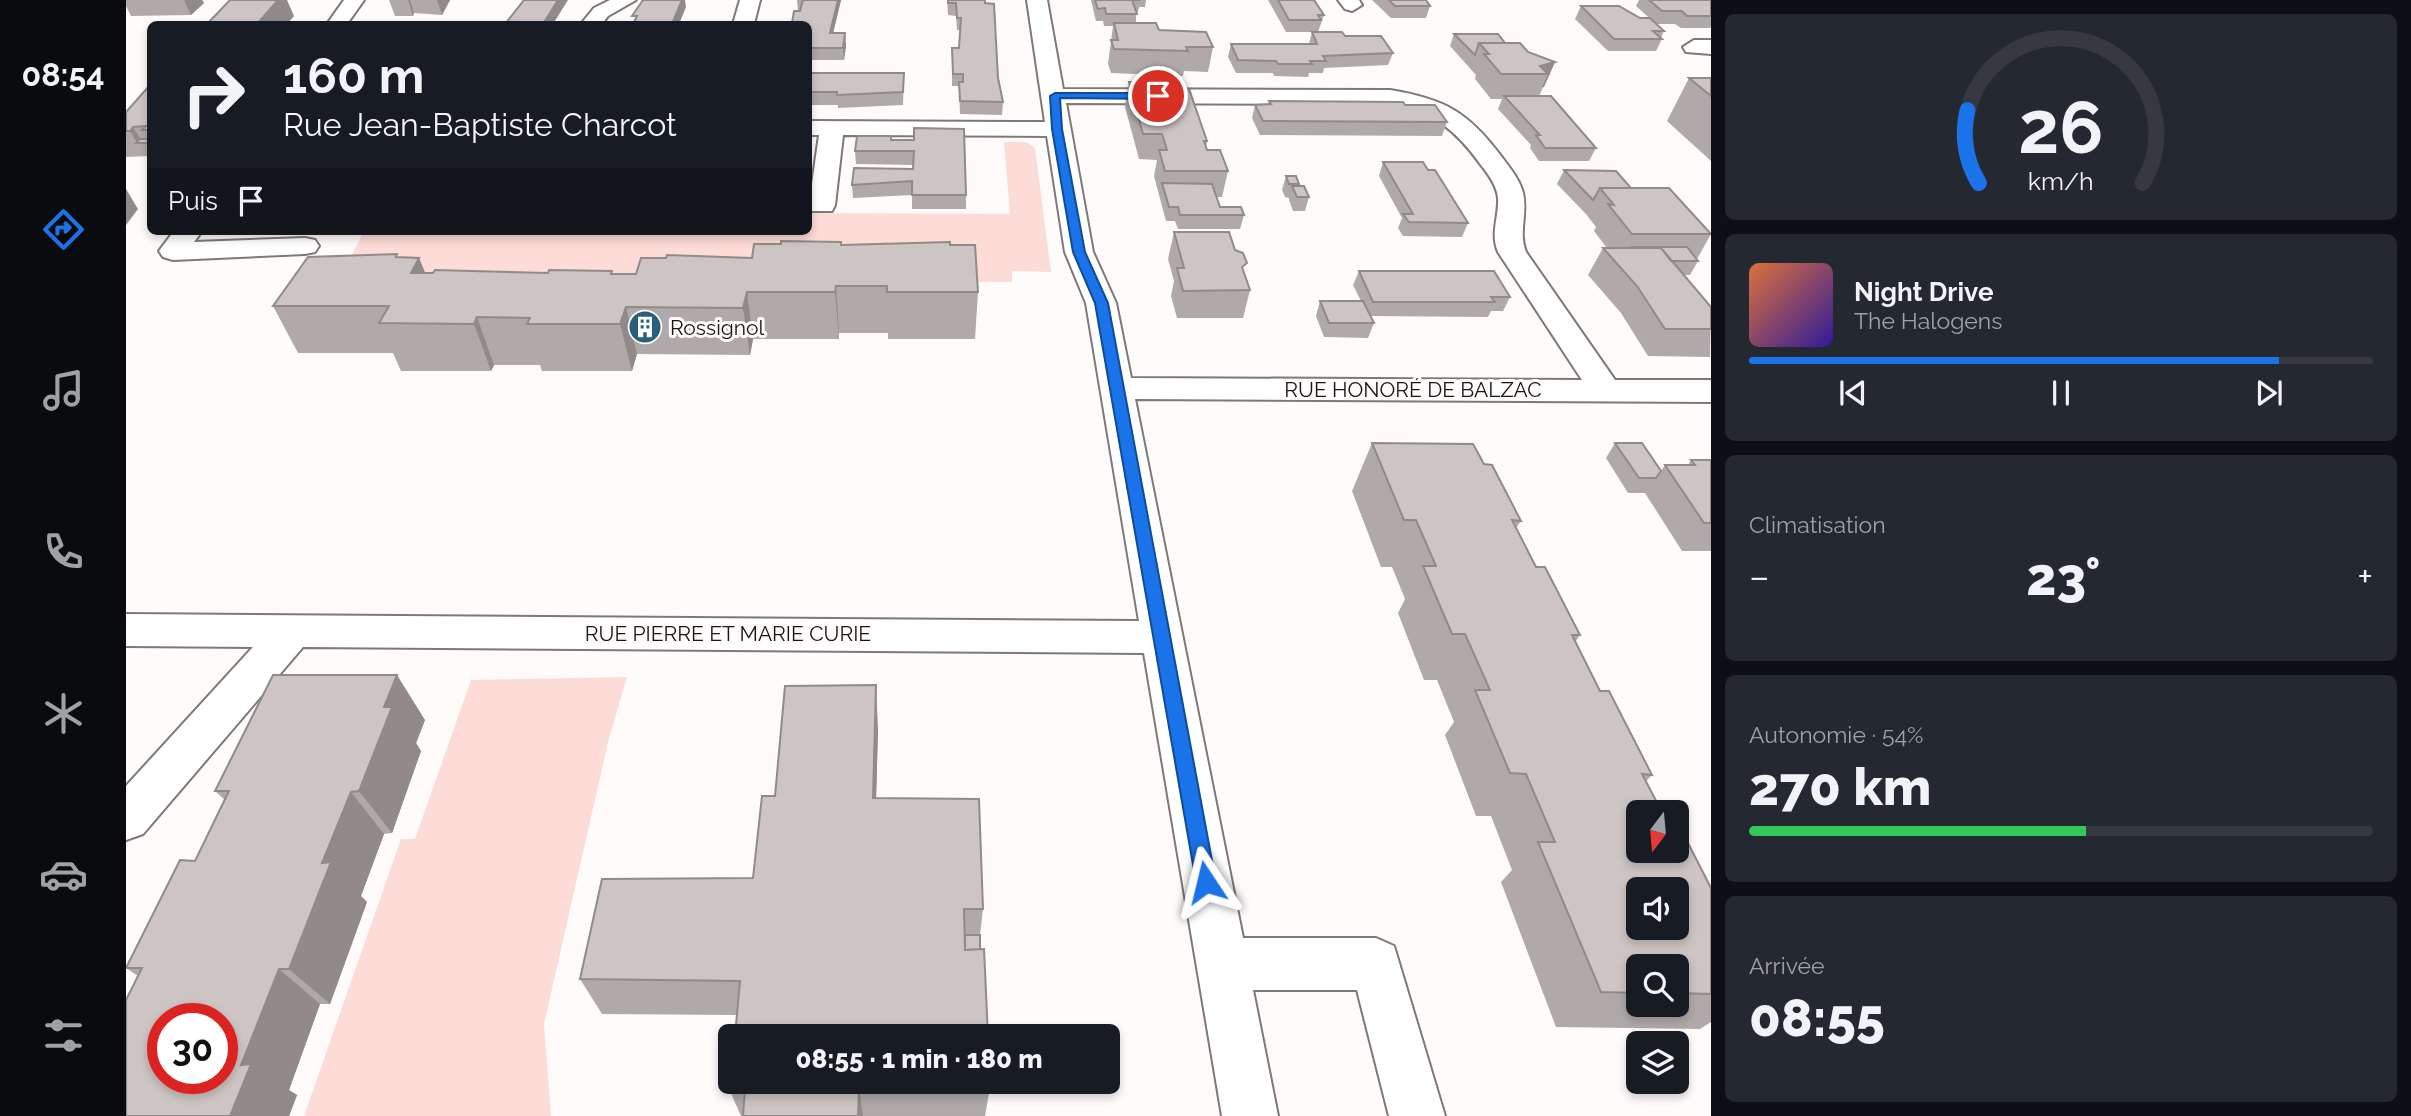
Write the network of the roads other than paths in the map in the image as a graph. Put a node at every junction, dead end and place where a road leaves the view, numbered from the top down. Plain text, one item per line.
1 (355, 0) edge
2 (626, 0) edge
3 (750, 0) edge
4 (1038, 0) edge
5 (339, 21) edge
6 (594, 21) edge
7 (745, 21) edge
8 (1055, 96) junction
9 (820, 128) edge
10 (1057, 129) junction
11 (822, 205) dead end
12 (185, 235) edge
13 (304, 246) dead end
14 (1115, 388) junction
15 (1605, 390) junction
16 (1711, 391) edge
17 (126, 630) edge
18 (294, 631) junction
19 (1161, 637) junction
20 (126, 819) edge
21 (1221, 964) junction
22 (1250, 1116) edge
23 (1417, 1116) edge

1 - 5 street
2 - 6 street
3 - 7 street
4 - 8 street
8 - 10 street
8 - 15 street
9 - 10 street
9 - 11 street
10 - 14 street
12 - 13 street
14 - 15 street, RUE HONORÉ DE BALZAC
14 - 19 street
15 - 16 street, RUE HONORÉ DE BALZAC
17 - 18 street, RUE PIERRE ET MARIE CURIE
18 - 19 street, RUE PIERRE ET MARIE CURIE
18 - 20 street
19 - 21 street
21 - 22 street
21 - 23 street

